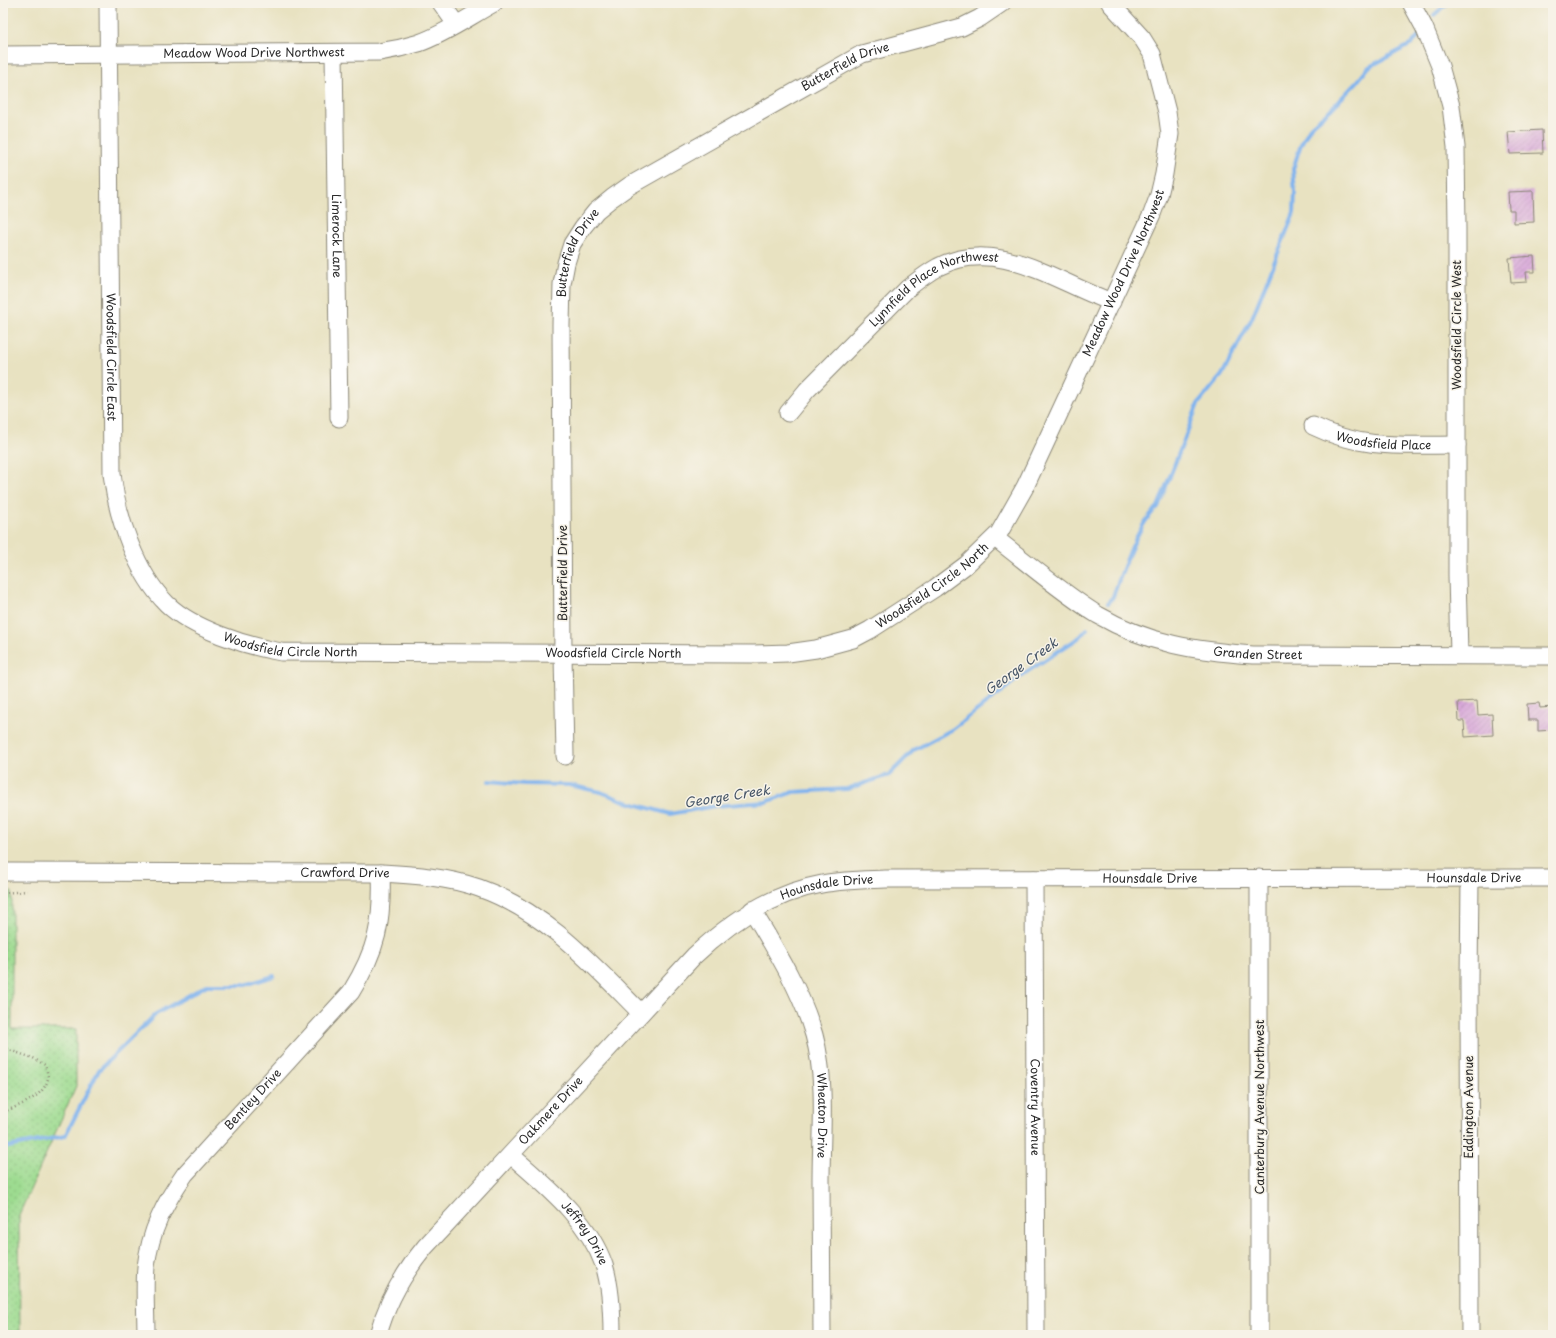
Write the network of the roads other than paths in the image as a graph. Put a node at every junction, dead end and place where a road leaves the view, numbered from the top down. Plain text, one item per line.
1 (108, 3) edge
2 (441, 3) edge
3 (494, 3) edge
4 (1002, 3) edge
5 (1110, 3) edge
6 (1411, 3) edge
7 (456, 24) junction
8 (334, 53) junction
9 (108, 54) junction
10 (3, 55) edge
11 (1112, 302) junction
12 (788, 413) dead end
13 (339, 418) dead end
14 (1313, 426) dead end
15 (1457, 445) junction
16 (995, 538) junction
17 (203, 627) joint
18 (563, 654) junction
19 (1459, 655) junction
20 (1553, 656) edge
21 (565, 756) dead end
22 (3, 872) edge
23 (381, 873) junction
24 (1259, 878) junction
25 (1470, 878) junction
26 (1553, 878) edge
27 (1034, 879) junction
28 (752, 910) junction
29 (641, 1013) junction
30 (511, 1154) junction
31 (146, 1335) edge
32 (378, 1335) edge
33 (612, 1335) edge
34 (822, 1335) edge
35 (1036, 1335) edge
36 (1260, 1335) edge
37 (1470, 1335) edge

1 - 9 street, Woodsfield Circle East
2 - 7 street
3 - 7 street, Meadow Wood Drive Northwest
4 - 18 street, Butterfield Drive
5 - 11 street, Meadow Wood Drive Northwest
6 - 15 street, Woodsfield Circle West
7 - 8 street, Meadow Wood Drive Northwest
8 - 9 street, Meadow Wood Drive Northwest
8 - 13 street, Limerock Lane
9 - 10 street, Meadow Wood Drive Northwest
9 - 17 street, Woodsfield Circle East
11 - 12 street, Lynnfield Place Northwest
11 - 16 street, Meadow Wood Drive Northwest
14 - 15 street, Woodsfield Place
15 - 19 street, Woodsfield Circle West
16 - 18 street, Woodsfield Circle North
16 - 19 street, Granden Street
17 - 18 street, Woodsfield Circle North
18 - 21 street, Butterfield Drive
19 - 20 street, Granden Street
22 - 23 street, Crawford Drive
23 - 29 street, Crawford Drive
23 - 31 street, Bentley Drive
24 - 25 street, Hounsdale Drive
24 - 27 street, Hounsdale Drive
24 - 36 street, Canterbury Avenue Northwest
25 - 26 street, Hounsdale Drive
25 - 37 street, Eddington Avenue
27 - 28 street, Hounsdale Drive
27 - 35 street, Coventry Avenue
28 - 29 street, Oakmere Drive
28 - 34 street, Wheaton Drive
29 - 30 street, Oakmere Drive
30 - 32 street, Oakmere Drive
30 - 33 street, Jeffrey Drive

